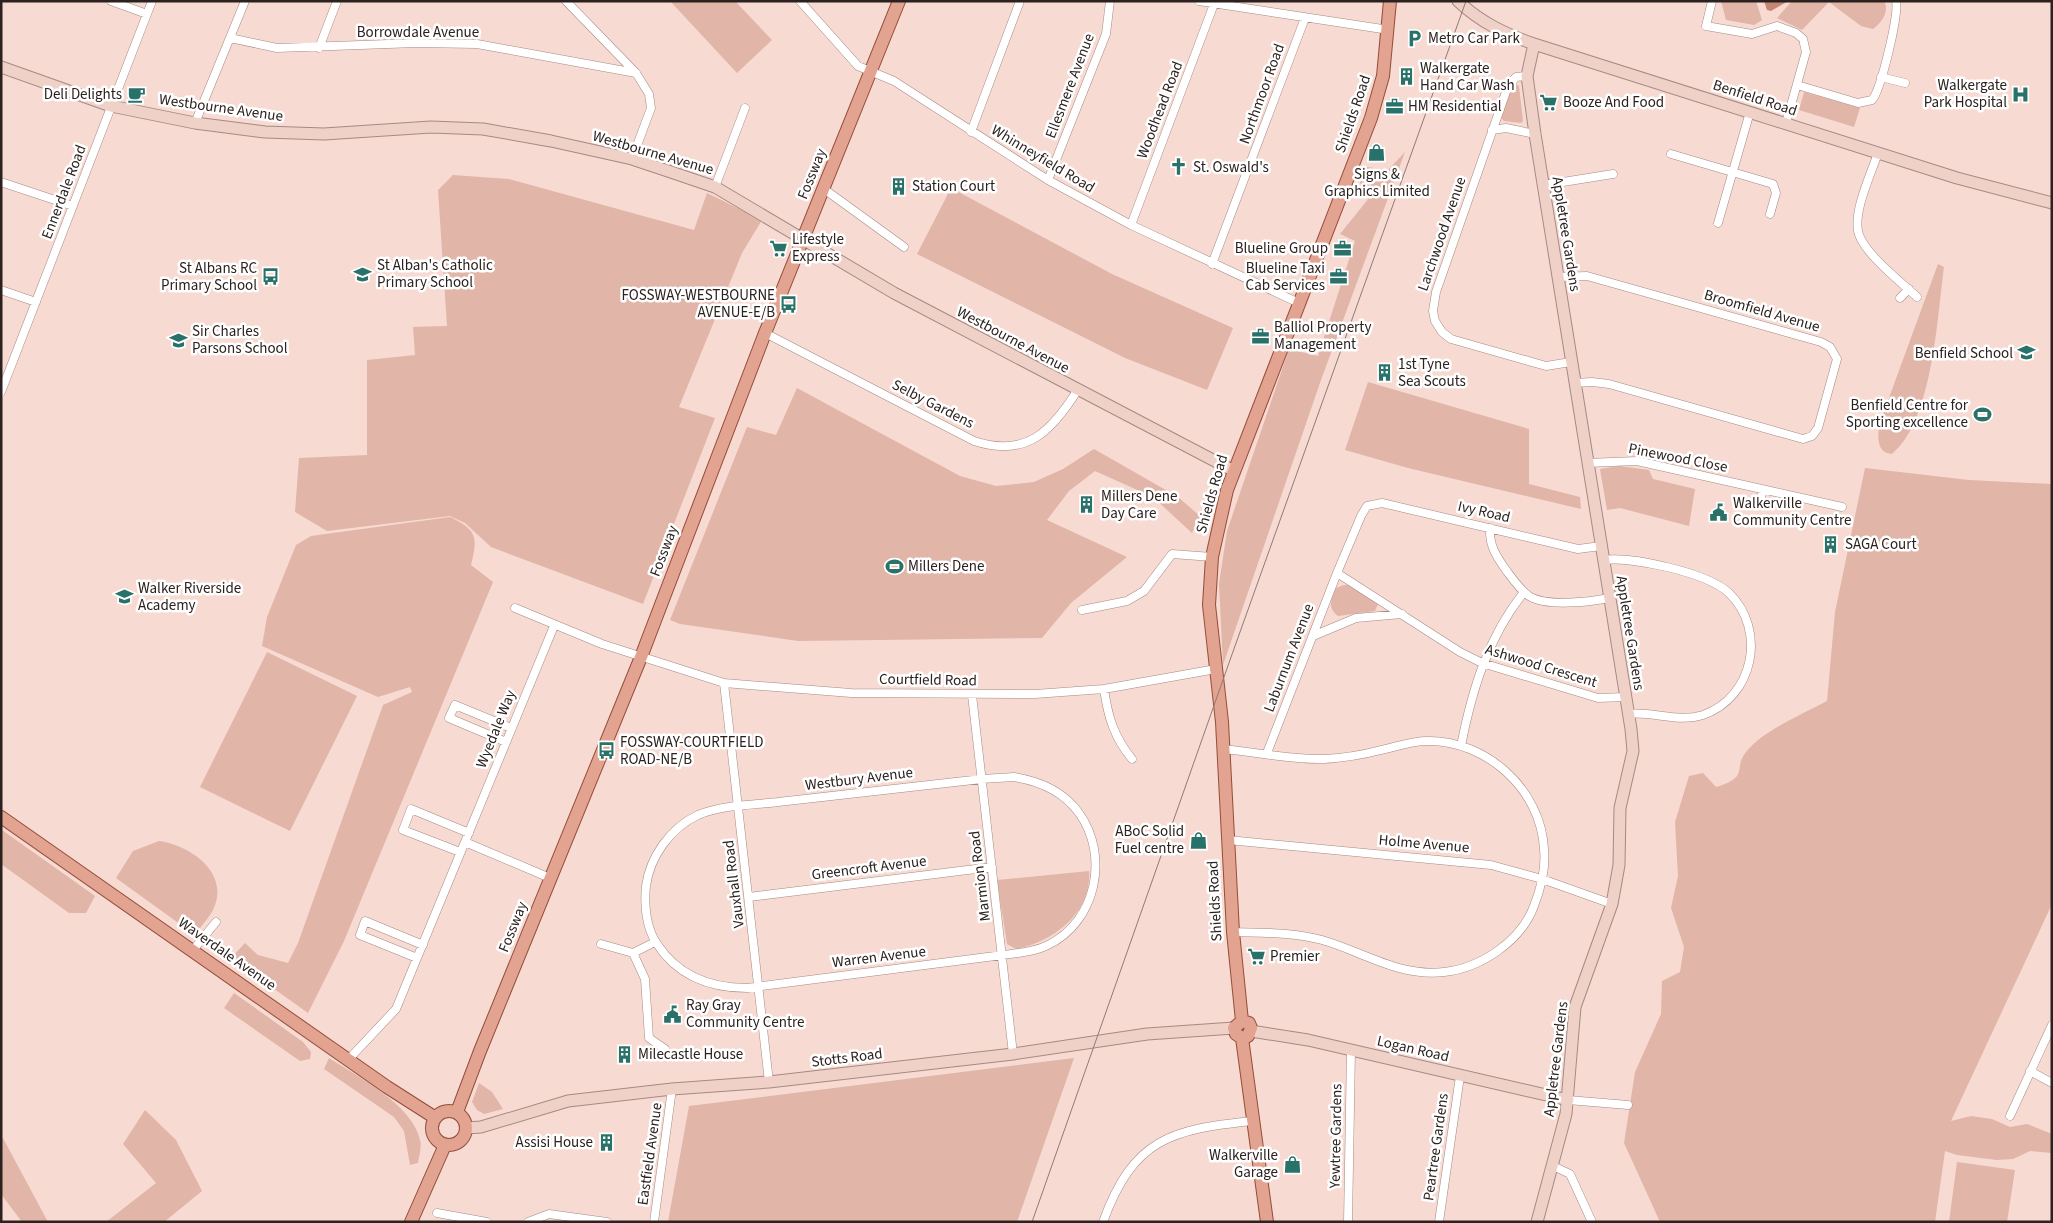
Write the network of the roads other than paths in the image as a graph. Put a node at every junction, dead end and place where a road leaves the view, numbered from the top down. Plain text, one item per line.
1 (111, 1) edge
2 (152, 1) edge
3 (245, 1) edge
4 (337, 1) edge
5 (566, 1) edge
6 (800, 1) edge
7 (899, 1) edge
8 (1020, 1) edge
9 (1110, 1) edge
10 (1199, 1) edge
11 (1390, 1) edge
12 (1458, 1) edge
13 (1712, 1) edge
14 (1896, 1) edge
15 (1214, 4) junction
16 (147, 14) junction
17 (1305, 18) junction
18 (1389, 30) junction
19 (230, 38) junction
20 (1534, 44) junction
21 (319, 48) junction
22 (1, 66) edge
23 (872, 72) junction
24 (636, 73) junction
25 (1527, 76) junction
26 (1881, 77) junction
27 (1905, 83) dead end
28 (1798, 85) junction
29 (111, 106) junction
30 (745, 108) dead end
31 (1750, 112) junction
32 (195, 123) junction
33 (1786, 123) junction
34 (1492, 130) junction
35 (971, 132) junction
36 (1534, 134) junction
37 (1878, 153) junction
38 (1671, 154) dead end
39 (632, 159) junction
40 (1732, 171) junction
41 (1613, 174) dead end
42 (1048, 180) junction
43 (1, 182) edge
44 (1544, 185) junction
45 (716, 187) junction
46 (824, 189) junction
47 (2052, 203) edge
48 (73, 206) junction
49 (1770, 214) dead end
50 (1718, 223) dead end
51 (1131, 225) junction
52 (804, 238) junction
53 (904, 246) dead end
54 (1212, 264) junction
55 (1558, 278) junction
56 (1909, 289) junction
57 (1, 290) edge
58 (1917, 297) dead end
59 (1900, 298) dead end
60 (36, 302) junction
61 (1299, 303) junction
62 (765, 333) junction
63 (1571, 362) junction
64 (1574, 383) junction
65 (1078, 391) junction
66 (1, 392) edge
67 (1587, 463) junction
68 (1234, 471) junction
69 (1763, 490) junction
70 (1759, 504) dead end
71 (1842, 507) dead end
72 (1364, 510) joint
73 (1490, 528) junction
74 (1601, 546) junction
75 (1212, 557) junction
76 (1603, 560) junction
77 (1337, 573) junction
78 (1524, 592) junction
79 (1609, 598) junction
80 (515, 608) dead end
81 (1082, 610) dead end
82 (1402, 614) junction
83 (554, 626) junction
84 (1313, 636) junction
85 (641, 657) junction
86 (1482, 663) junction
87 (1216, 669) junction
88 (724, 683) junction
89 (1104, 689) junction
90 (972, 695) junction
91 (1626, 697) junction
92 (1628, 714) junction
93 (512, 728) junction
94 (506, 742) junction
95 (1461, 746) junction
96 (1223, 749) junction
97 (1267, 753) junction
98 (1132, 759) dead end
99 (982, 779) junction
100 (738, 807) junction
101 (1, 817) edge
102 (468, 833) junction
103 (1228, 840) junction
104 (464, 842) junction
105 (460, 852) junction
106 (992, 867) junction
107 (550, 878) junction
108 (1542, 879) junction
109 (749, 897) junction
110 (1612, 904) junction
111 (216, 922) dead end
112 (1233, 932) junction
113 (655, 942) junction
114 (600, 944) dead end
115 (423, 945) junction
116 (193, 950) junction
117 (633, 953) junction
118 (1003, 956) junction
119 (418, 958) junction
120 (759, 986) junction
121 (2052, 1025) edge
122 (1242, 1029) junction
123 (665, 1049) dead end
124 (1351, 1050) junction
125 (1014, 1054) junction
126 (348, 1060) junction
127 (2030, 1072) junction
128 (1460, 1076) junction
129 (769, 1082) junction
130 (2052, 1084) edge
131 (672, 1089) junction
132 (1568, 1100) junction
133 (1628, 1105) dead end
134 (457, 1112) junction
135 (2010, 1116) dead end
136 (434, 1117) junction
137 (1253, 1121) junction
138 (466, 1128) junction
139 (445, 1145) junction
140 (1552, 1166) junction
141 (437, 1214) dead end
142 (411, 1222) edge
143 (487, 1222) edge
144 (528, 1222) edge
145 (607, 1222) edge
146 (654, 1222) edge
147 (1103, 1222) edge
148 (1266, 1222) edge
149 (1348, 1222) edge
150 (1439, 1222) edge
151 (1537, 1222) edge
152 (1592, 1222) edge

1 - 16 street
2 - 16 street, Ennerdale Road
3 - 19 street
4 - 21 street
5 - 24 street
6 - 23 street, Whinneyfield Road
7 - 23 main road, Fossway
8 - 35 street
9 - 42 street, Ellesmere Avenue
10 - 15 street
11 - 18 main road, Shields Road
12 - 20 street, Benfield Road
13 - 28 street
14 - 26 street
15 - 17 street
15 - 51 street, Woodhead Road
16 - 29 street, Ennerdale Road
17 - 18 street
17 - 54 street, Northmoor Road
18 - 61 main road, Shields Road
19 - 21 street, Borrowdale Avenue
19 - 32 street
20 - 25 street, Appletree Gardens
20 - 31 street, Benfield Road
21 - 24 street, Borrowdale Avenue
22 - 29 street, Westbourne Avenue
23 - 35 street, Whinneyfield Road
23 - 46 main road, Fossway
24 - 39 street
25 - 34 street, Larchwood Avenue
25 - 36 street, Appletree Gardens
26 - 27 street
26 - 28 street
28 - 33 street
29 - 32 street, Westbourne Avenue
29 - 48 street, Ennerdale Road
30 - 45 street
31 - 33 street, Benfield Road
31 - 40 street
32 - 39 street, Westbourne Avenue
33 - 37 street, Benfield Road
34 - 36 street
34 - 63 street, Larchwood Avenue
35 - 42 street, Whinneyfield Road
36 - 44 street, Appletree Gardens
37 - 47 street, Benfield Road
37 - 56 street
38 - 40 street
39 - 45 street, Westbourne Avenue
40 - 49 street
40 - 50 street
41 - 44 street
42 - 51 street, Whinneyfield Road
43 - 48 street
44 - 55 street, Appletree Gardens
45 - 52 street, Westbourne Avenue
46 - 52 main road, Fossway
46 - 53 street
48 - 60 street, Ennerdale Road
51 - 54 street, Whinneyfield Road
52 - 62 main road, Fossway
52 - 65 street, Westbourne Avenue
54 - 61 street, Whinneyfield Road
55 - 63 street, Appletree Gardens
55 - 64 street, Broomfield Avenue
56 - 58 street
56 - 59 street
57 - 60 street
60 - 66 street, Ennerdale Road
61 - 68 main road, Shields Road
62 - 65 street, Selby Gardens
62 - 85 main road, Fossway
63 - 64 street, Appletree Gardens
64 - 67 street, Appletree Gardens
65 - 68 street, Westbourne Avenue
67 - 69 street, Pinewood Close
67 - 74 street, Appletree Gardens
68 - 75 main road, Shields Road
69 - 70 street
69 - 71 street, Pinewood Close
72 - 73 street, Ivy Road
72 - 77 street, Laburnum Avenue
73 - 74 street, Ivy Road
73 - 78 street
74 - 76 street, Appletree Gardens
75 - 81 street
75 - 87 main road, Shields Road
76 - 79 street, Appletree Gardens
76 - 92 street
77 - 82 street, Ashwood Crescent
77 - 84 street, Laburnum Avenue
78 - 79 street
78 - 86 street
79 - 91 street, Appletree Gardens
80 - 83 street
82 - 84 street
82 - 86 street, Ashwood Crescent
83 - 85 street
83 - 93 street, Wyedale Way
84 - 97 street, Laburnum Avenue
85 - 88 street, Courtfield Road
85 - 107 main road, Fossway
86 - 91 street, Ashwood Crescent
86 - 95 street
87 - 89 street, Courtfield Road
87 - 96 main road, Shields Road
88 - 90 street, Courtfield Road
88 - 100 street, Vauxhall Road
89 - 90 street, Courtfield Road
89 - 98 street
90 - 99 street, Marmion Road
91 - 92 street, Appletree Gardens
92 - 110 street, Appletree Gardens
93 - 94 street, Wyedale Way
93 - 94 street
94 - 102 street, Wyedale Way
95 - 97 street
95 - 108 street
96 - 97 street
96 - 103 main road, Shields Road
99 - 100 street, Westbury Avenue
99 - 106 street, Marmion Road
99 - 118 street, Westbury Avenue
100 - 109 street, Vauxhall Road
100 - 113 street, Westbury Avenue
101 - 116 main road, Waverdale Avenue
102 - 104 street, Wyedale Way
102 - 105 street
103 - 108 street, Holme Avenue
103 - 112 main road, Shields Road
104 - 105 street, Wyedale Way
104 - 107 street
105 - 115 street, Wyedale Way
106 - 109 street, Greencroft Avenue
106 - 118 street, Marmion Road
107 - 134 main road, Fossway
108 - 110 street, Holme Avenue
108 - 112 street
109 - 120 street, Vauxhall Road
110 - 132 street, Appletree Gardens
111 - 116 street
112 - 122 main road, Shields Road
113 - 117 street
113 - 120 street, Warren Avenue
114 - 117 street
115 - 119 street, Wyedale Way
115 - 119 street
116 - 126 main road, Waverdale Avenue
117 - 123 street
118 - 120 street, Warren Avenue
118 - 125 street, Marmion Road
119 - 126 street, Wyedale Way
120 - 129 street, Vauxhall Road
121 - 127 street
122 - 124 street, Logan Road
122 - 125 street, Stotts Road
122 - 137 main road, Shields Road
124 - 128 street, Logan Road
124 - 149 street, Yewtree Gardens
125 - 129 street, Stotts Road
126 - 136 main road, Waverdale Avenue
127 - 130 street
127 - 135 street
128 - 132 street, Logan Road
128 - 150 street, Peartree Gardens
129 - 131 street, Stotts Road
131 - 138 street, Stotts Road
131 - 146 street, Eastfield Avenue
132 - 133 street
132 - 140 street, Appletree Gardens
134 - 136 main road
134 - 138 main road
136 - 139 main road
137 - 147 street
137 - 148 main road, Shields Road
138 - 139 main road
139 - 142 main road
140 - 151 street, Appletree Gardens
140 - 152 street
141 - 143 street
144 - 145 street

